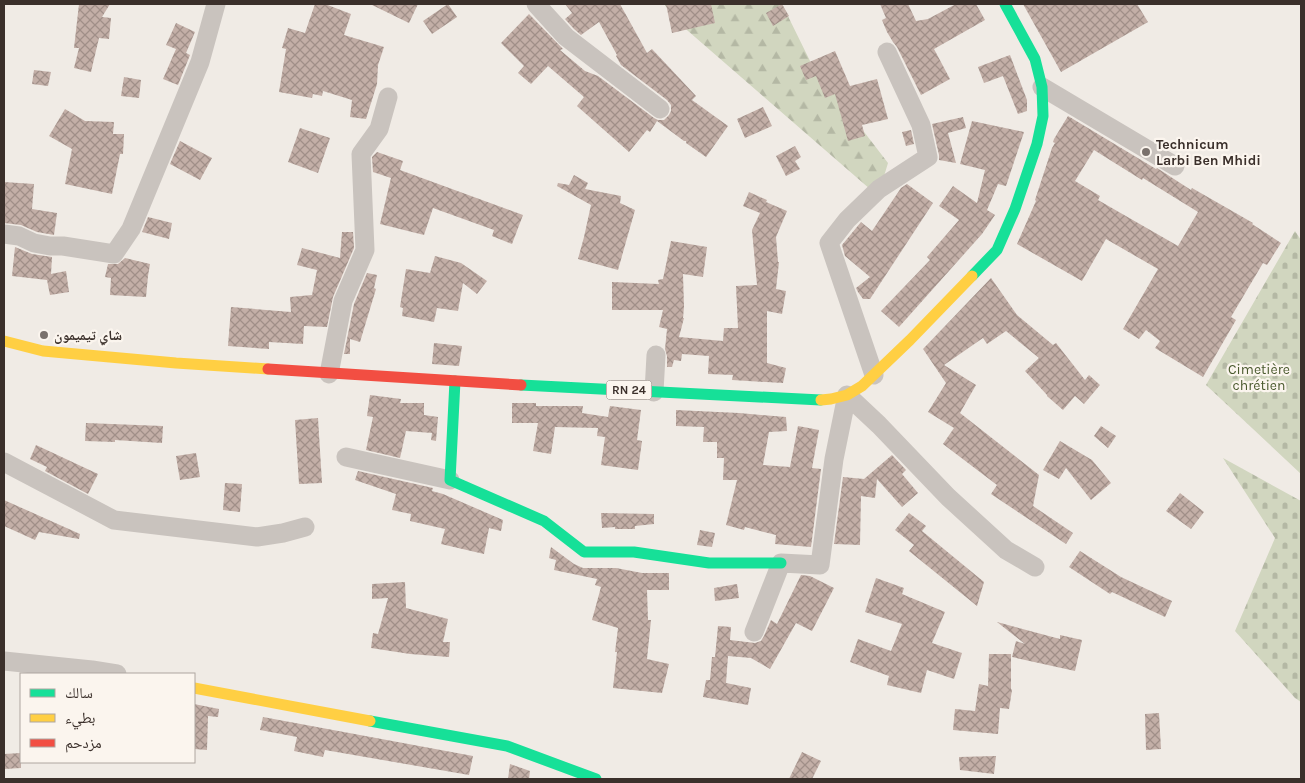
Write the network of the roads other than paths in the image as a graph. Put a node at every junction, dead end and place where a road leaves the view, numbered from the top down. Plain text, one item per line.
1 (216, 4) edge
2 (536, 4) edge
3 (1005, 4) edge
4 (887, 52) dead end
5 (1042, 87) junction
6 (388, 97) dead end
7 (660, 109) dead end
8 (1175, 166) dead end
9 (4, 234) edge
10 (4, 340) edge
11 (656, 355) dead end
12 (329, 374) junction
13 (874, 375) junction
14 (455, 381) junction
15 (654, 392) junction
16 (847, 395) junction
17 (346, 457) dead end
18 (4, 462) edge
19 (450, 480) junction
20 (305, 527) dead end
21 (781, 563) junction
22 (1035, 567) dead end
23 (754, 632) dead end
24 (4, 662) edge
25 (111, 673) edge
26 (195, 688) edge
27 (596, 779) edge

1 - 9 street
2 - 7 street
3 - 5 main road, RN 24
4 - 13 street
5 - 8 street
5 - 13 main road, RN 24
6 - 12 street
10 - 12 main road, RN 24
11 - 15 street
12 - 14 main road, RN 24
13 - 16 main road, RN 24
14 - 15 main road, RN 24
14 - 19 main road
15 - 16 main road, RN 24
16 - 21 street
16 - 22 street
17 - 19 street
18 - 20 street
19 - 21 main road
21 - 23 street
24 - 25 street
26 - 27 main road

